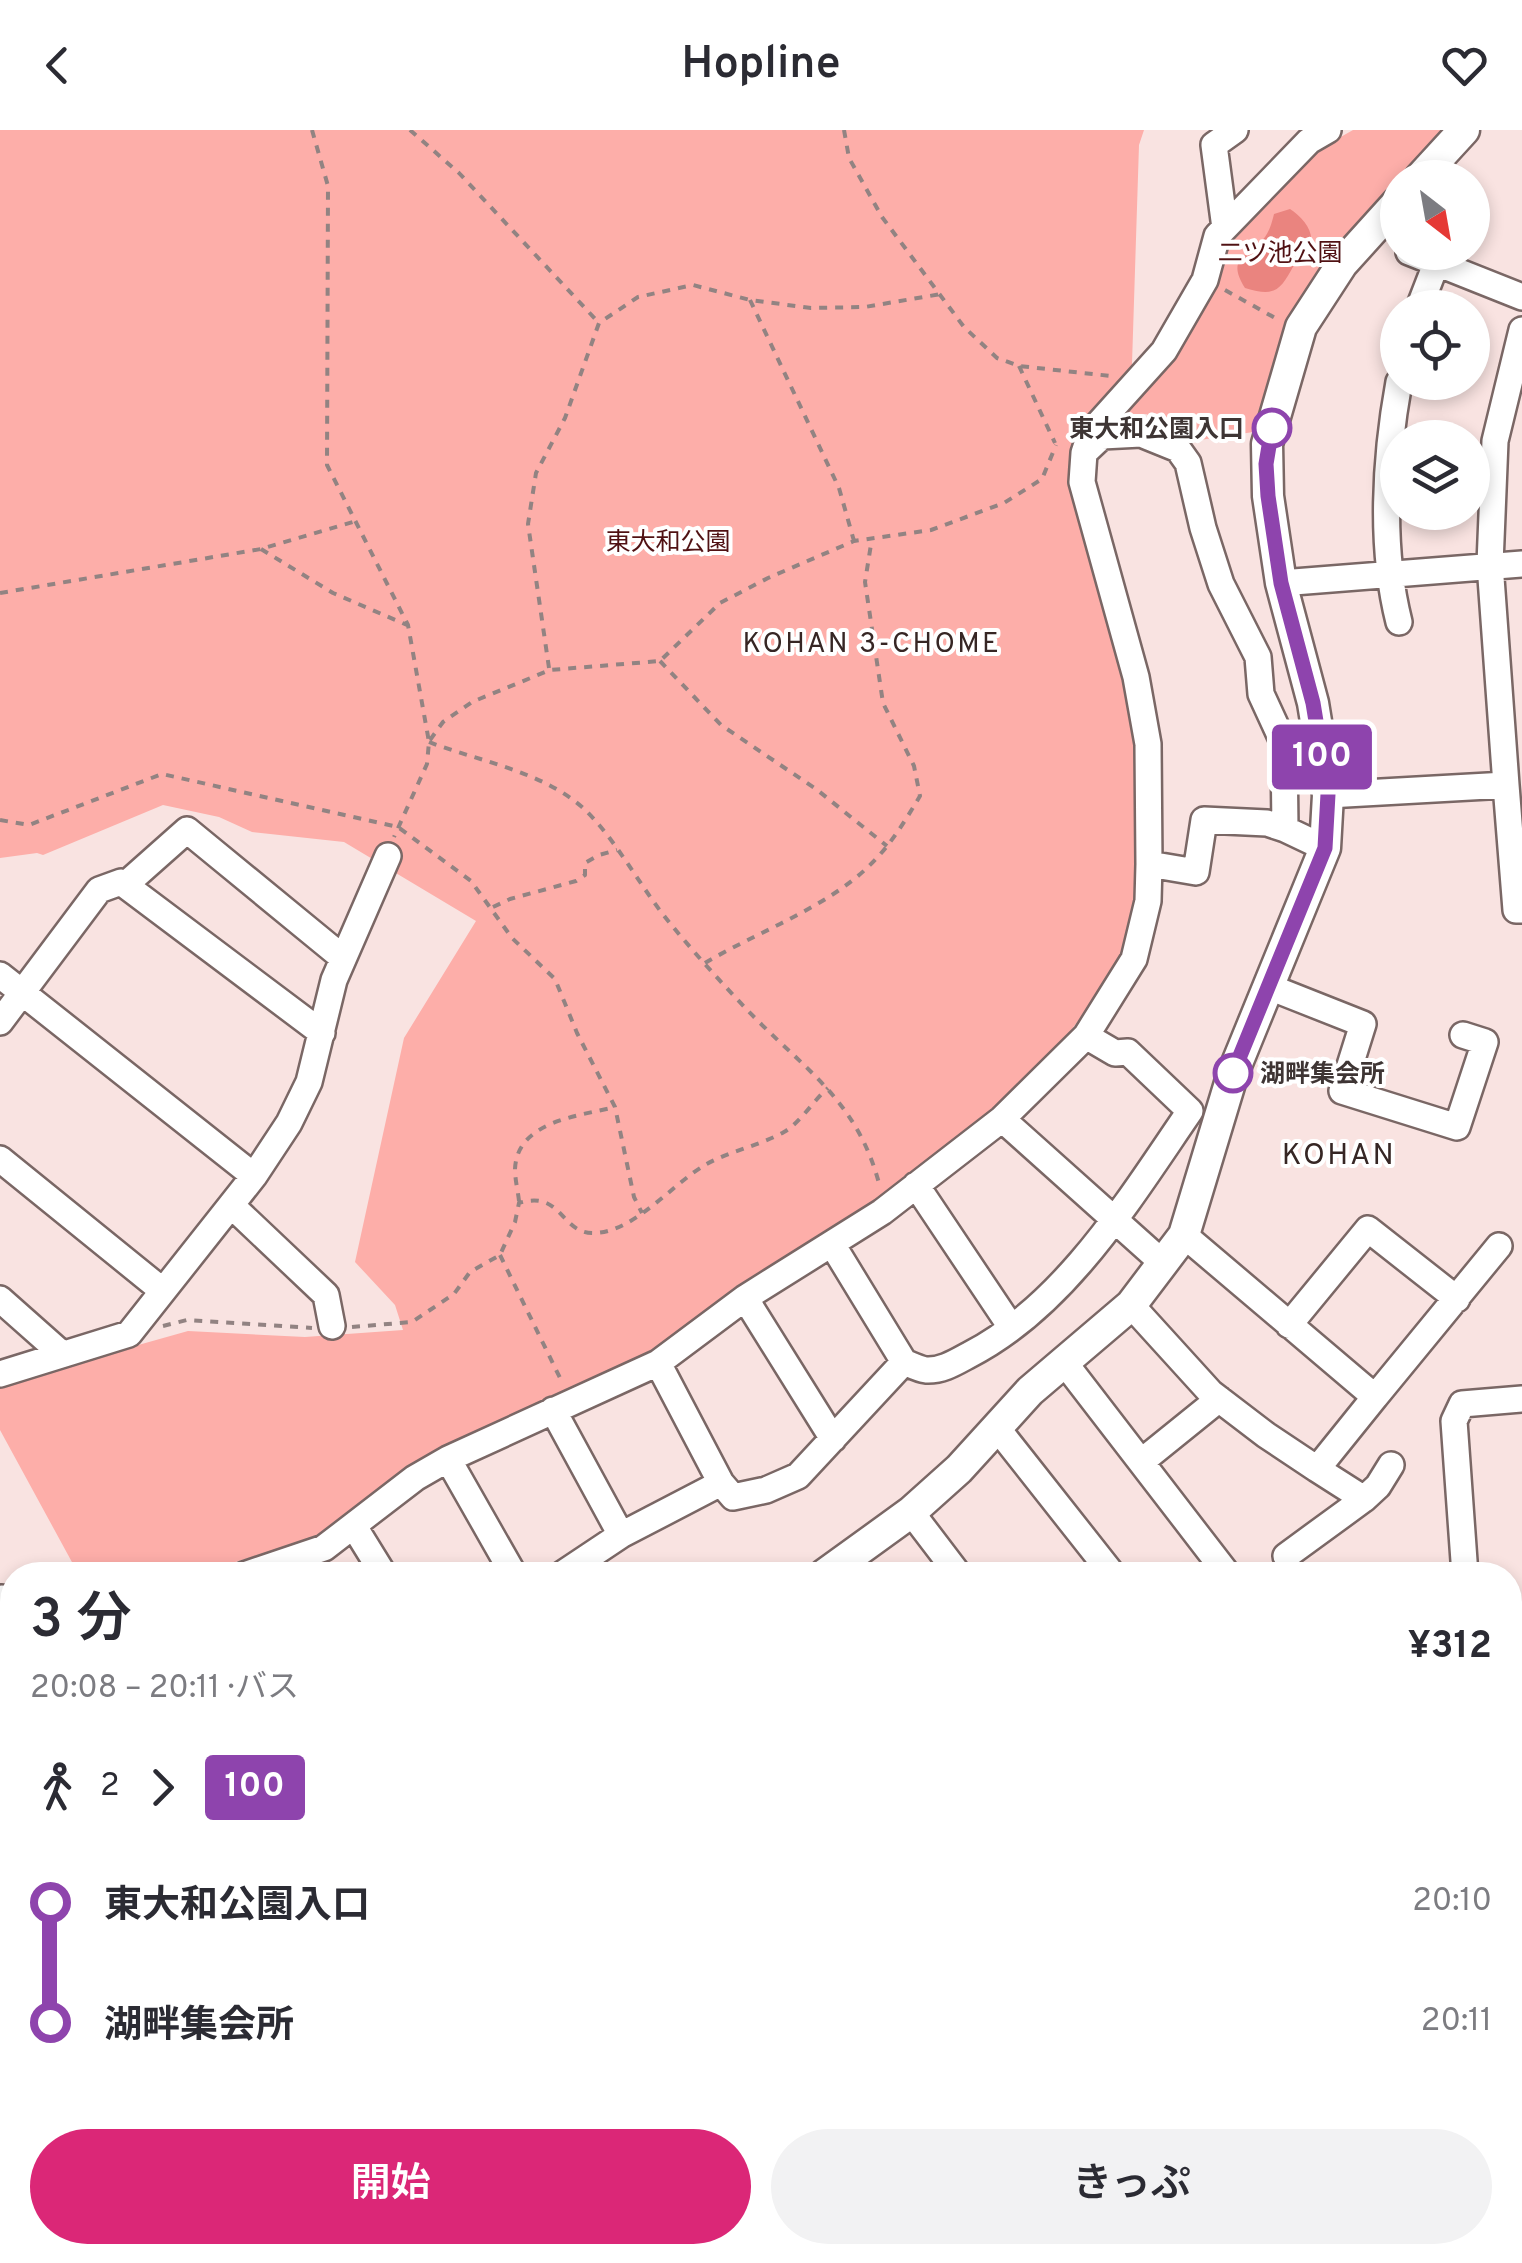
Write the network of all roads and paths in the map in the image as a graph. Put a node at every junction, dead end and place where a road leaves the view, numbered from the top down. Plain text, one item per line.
1 (312, 130) edge
2 (410, 130) edge
3 (844, 130) edge
4 (1235, 130) edge
5 (1328, 130) edge
6 (1464, 130) edge
7 (1436, 160) edge
8 (1380, 221) edge
9 (1224, 228) junction
10 (1367, 235) junction
11 (1380, 240) edge
12 (1452, 270) edge
13 (1205, 280) junction
14 (941, 294) junction
15 (1522, 297) edge
16 (750, 300) junction
17 (599, 323) junction
18 (1286, 324) dead end
19 (1522, 330) edge
20 (1019, 366) junction
21 (1138, 379) junction
22 (1397, 400) edge
23 (1051, 438) dead end
24 (1056, 445) dead end
25 (1084, 452) junction
26 (354, 522) junction
27 (872, 538) junction
28 (854, 541) junction
29 (261, 549) junction
30 (1490, 564) junction
31 (1522, 564) edge
32 (1391, 574) junction
33 (1281, 583) junction
34 (0, 593) edge
35 (1399, 622) dead end
36 (408, 625) junction
37 (1300, 656) junction
38 (1258, 657) junction
39 (660, 662) junction
40 (550, 670) junction
41 (428, 742) junction
42 (1506, 785) junction
43 (1328, 794) junction
44 (0, 820) edge
45 (398, 827) junction
46 (1286, 828) junction
47 (887, 846) junction
48 (1325, 848) junction
49 (617, 850) junction
50 (388, 856) joint
51 (1150, 864) junction
52 (125, 885) junction
53 (492, 908) junction
54 (1522, 910) edge
55 (343, 958) junction
56 (706, 963) junction
57 (0, 976) edge
58 (1267, 986) junction
59 (21, 992) junction
60 (0, 1022) edge
61 (322, 1033) junction
62 (1462, 1035) dead end
63 (1086, 1036) junction
64 (828, 1088) junction
65 (615, 1107) junction
66 (1002, 1118) junction
67 (0, 1159) edge
68 (254, 1176) junction
69 (880, 1185) dead end
70 (916, 1185) junction
71 (519, 1202) junction
72 (231, 1205) junction
73 (642, 1213) junction
74 (1112, 1220) junction
75 (1184, 1235) junction
76 (832, 1244) junction
77 (1499, 1246) dead end
78 (500, 1255) junction
79 (1164, 1264) junction
80 (162, 1291) junction
81 (745, 1298) junction
82 (0, 1299) edge
83 (1456, 1299) junction
84 (1130, 1305) junction
85 (1289, 1325) junction
86 (332, 1326) junction
87 (1011, 1327) junction
88 (129, 1334) junction
89 (62, 1354) junction
90 (904, 1362) junction
91 (1064, 1362) junction
92 (658, 1363) junction
93 (0, 1374) edge
94 (559, 1376) dead end
95 (1376, 1398) junction
96 (1522, 1398) edge
97 (1220, 1399) junction
98 (553, 1410) junction
99 (997, 1428) junction
100 (833, 1439) junction
101 (448, 1459) junction
102 (1142, 1462) junction
103 (1390, 1465) dead end
104 (1317, 1469) junction
105 (721, 1484) junction
106 (1364, 1499) junction
107 (911, 1512) junction
108 (354, 1528) junction
109 (621, 1535) junction
110 (1286, 1556) dead end
111 (285, 1562) edge
112 (376, 1562) edge
113 (507, 1562) edge
114 (580, 1562) edge
115 (842, 1562) edge
116 (949, 1562) edge
117 (1104, 1562) edge
118 (1218, 1562) edge
119 (1464, 1562) edge

1 - 26 path
2 - 17 path
3 - 14 path
4 - 9 street
5 - 9 street
6 - 7 street
8 - 10 street
9 - 13 street
10 - 11 street
10 - 33 street
12 - 15 street
13 - 18 path
13 - 21 street
14 - 16 path
14 - 20 path
16 - 17 path
16 - 28 path
17 - 40 path
19 - 30 street
20 - 21 path
20 - 23 path
21 - 25 street
22 - 32 street
24 - 27 path
25 - 38 street
25 - 51 street
26 - 29 path
26 - 36 path
27 - 28 path
27 - 47 path
28 - 39 path
29 - 34 path
29 - 36 path
30 - 31 street
30 - 32 street
30 - 42 street
32 - 33 street
32 - 35 street
33 - 37 street
36 - 41 path
37 - 38 street
37 - 43 street
38 - 46 street
39 - 40 path
39 - 47 path
40 - 41 path
41 - 45 path
41 - 49 path
42 - 43 street
42 - 54 street
43 - 48 street
44 - 45 path
45 - 50 path
45 - 53 path
46 - 48 street
46 - 51 street
47 - 56 path
48 - 58 street
49 - 53 path
49 - 56 path
50 - 55 street
51 - 63 street
52 - 55 street
52 - 59 street
52 - 61 street
53 - 65 path
55 - 61 street
56 - 64 path
57 - 59 street
58 - 62 street
58 - 75 street
59 - 60 street
59 - 68 street
61 - 68 street
63 - 66 street
63 - 74 street
64 - 69 path
64 - 73 path
65 - 71 path
65 - 73 path
66 - 70 street
66 - 74 street
67 - 80 street
68 - 72 street
70 - 76 street
70 - 87 street
71 - 73 path
71 - 78 path
72 - 80 street
72 - 86 street
74 - 79 street
74 - 87 street
75 - 79 street
75 - 85 street
76 - 81 street
76 - 90 street
77 - 83 street
78 - 86 path
78 - 94 path
79 - 84 street
80 - 88 street
81 - 92 street
81 - 100 street
82 - 89 street
83 - 85 street
83 - 95 street
84 - 91 street
84 - 97 street
85 - 95 street
86 - 88 path
87 - 90 street
88 - 89 street
89 - 93 street
90 - 100 street
91 - 99 street
91 - 102 street
92 - 98 street
92 - 105 street
95 - 104 street
96 - 119 street
97 - 102 street
97 - 104 street
98 - 101 street
98 - 109 street
99 - 107 street
99 - 117 street
100 - 105 street
101 - 108 street
101 - 113 street
102 - 118 street
103 - 106 street
104 - 106 street
105 - 109 street
106 - 110 street
107 - 115 street
107 - 116 street
108 - 111 street
108 - 112 street
109 - 114 street

